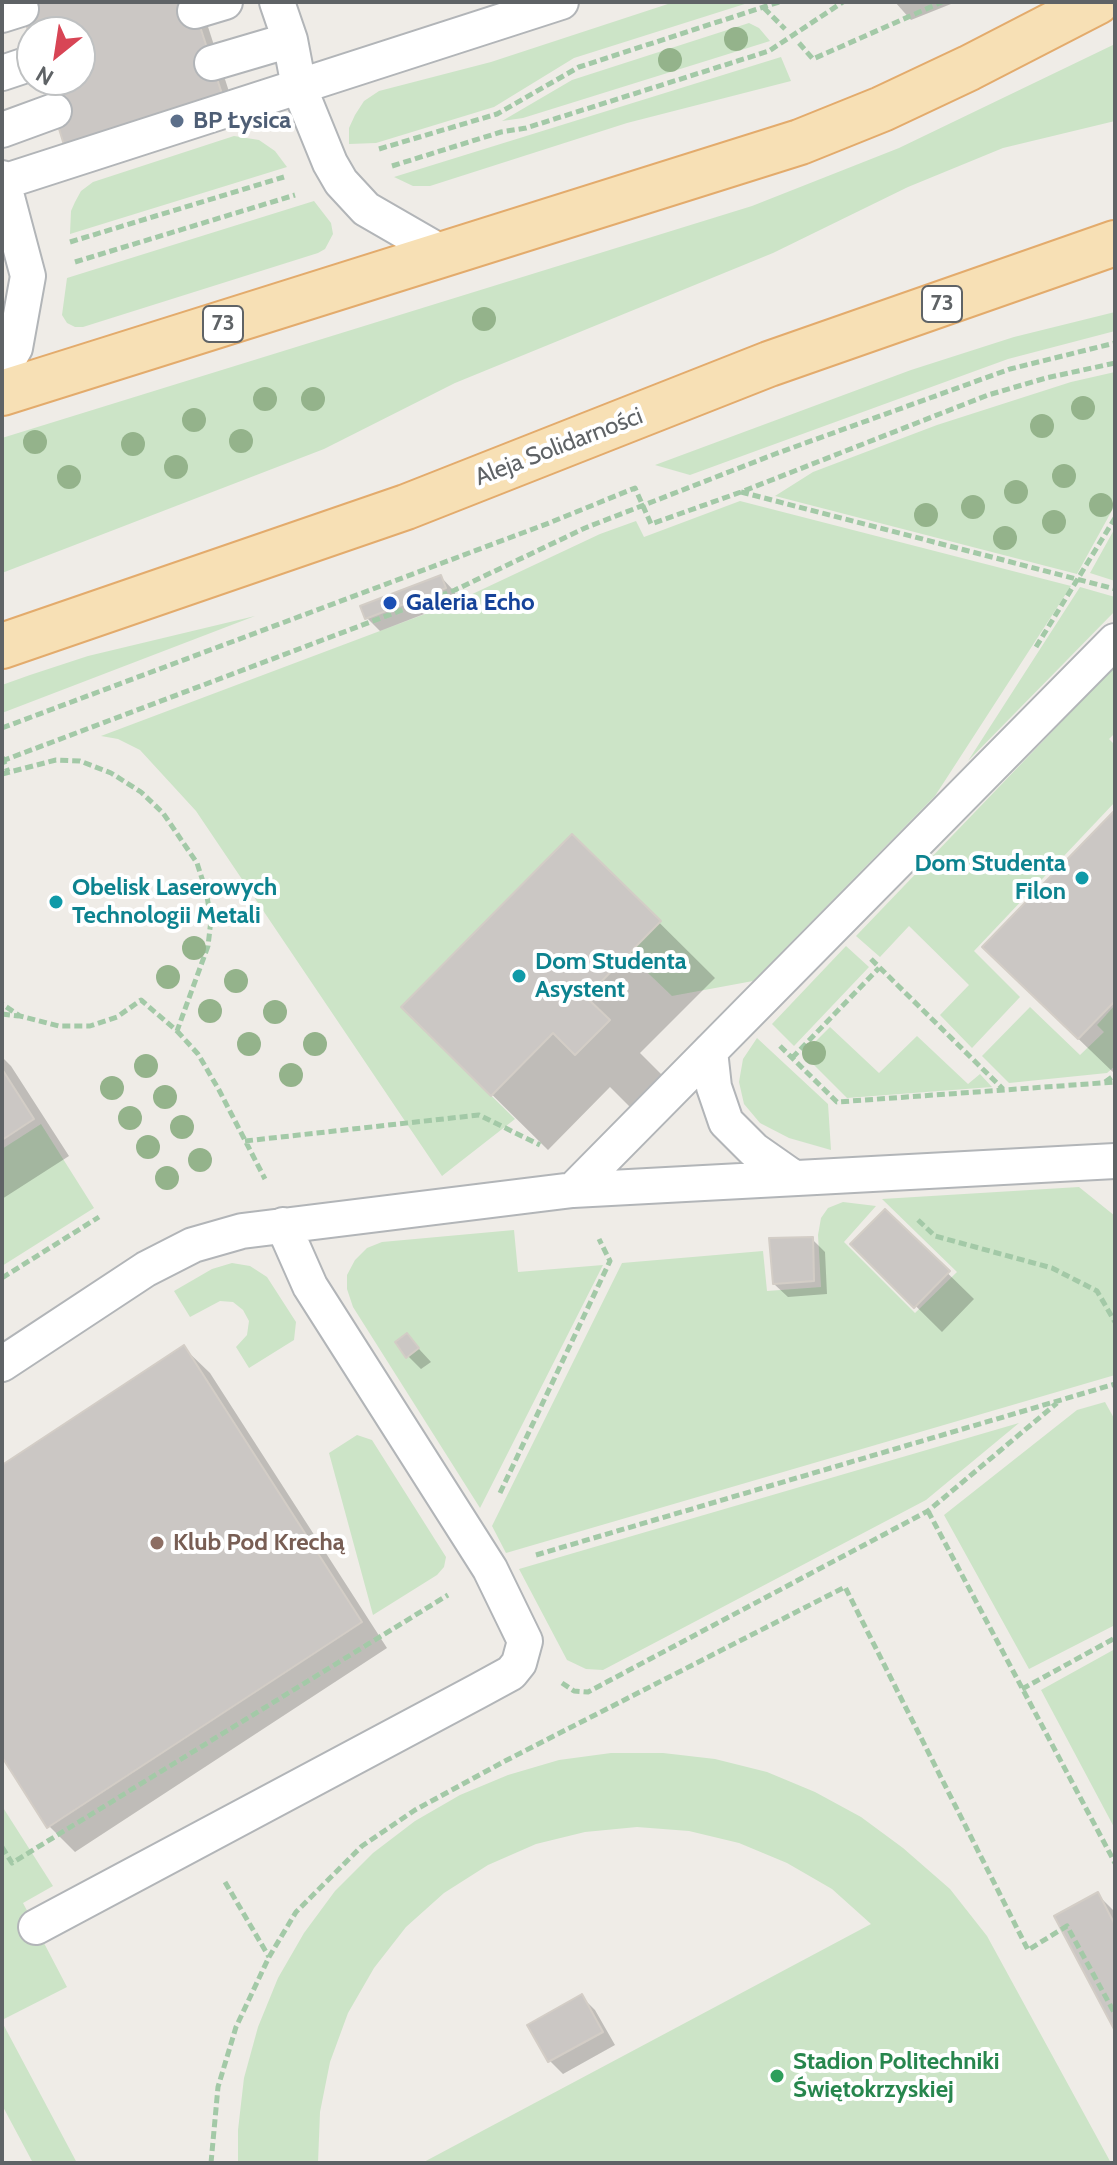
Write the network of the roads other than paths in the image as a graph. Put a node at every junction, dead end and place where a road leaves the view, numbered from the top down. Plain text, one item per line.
1 (277, 2) edge
2 (561, 2) edge
3 (1097, 2) edge
4 (499, 11) edge
5 (290, 40) junction
6 (212, 63) dead end
7 (299, 87) junction
8 (54, 111) dead end
9 (2, 130) edge
10 (3, 180) edge
11 (1115, 243) edge
12 (444, 254) junction
13 (2, 371) edge
14 (2, 393) edge
15 (1115, 641) edge
16 (2, 646) edge
17 (710, 1051) junction
18 (1100, 1162) edge
19 (794, 1178) junction
20 (1115, 1188) edge
21 (573, 1190) junction
22 (283, 1225) junction
23 (2, 1364) edge
24 (36, 1927) dead end

1 - 5 lane
2 - 4 lane
3 - 12 main road, 73
4 - 7 lane
5 - 6 lane
5 - 7 lane
7 - 10 lane
7 - 12 lane
8 - 9 lane
10 - 13 lane
11 - 16 main road, Aleja Solidarności / 73
12 - 14 main road, 73
15 - 17 lane
17 - 19 lane
17 - 21 lane
18 - 19 lane
18 - 20 lane
19 - 21 lane
21 - 22 lane
22 - 23 lane
22 - 24 lane

